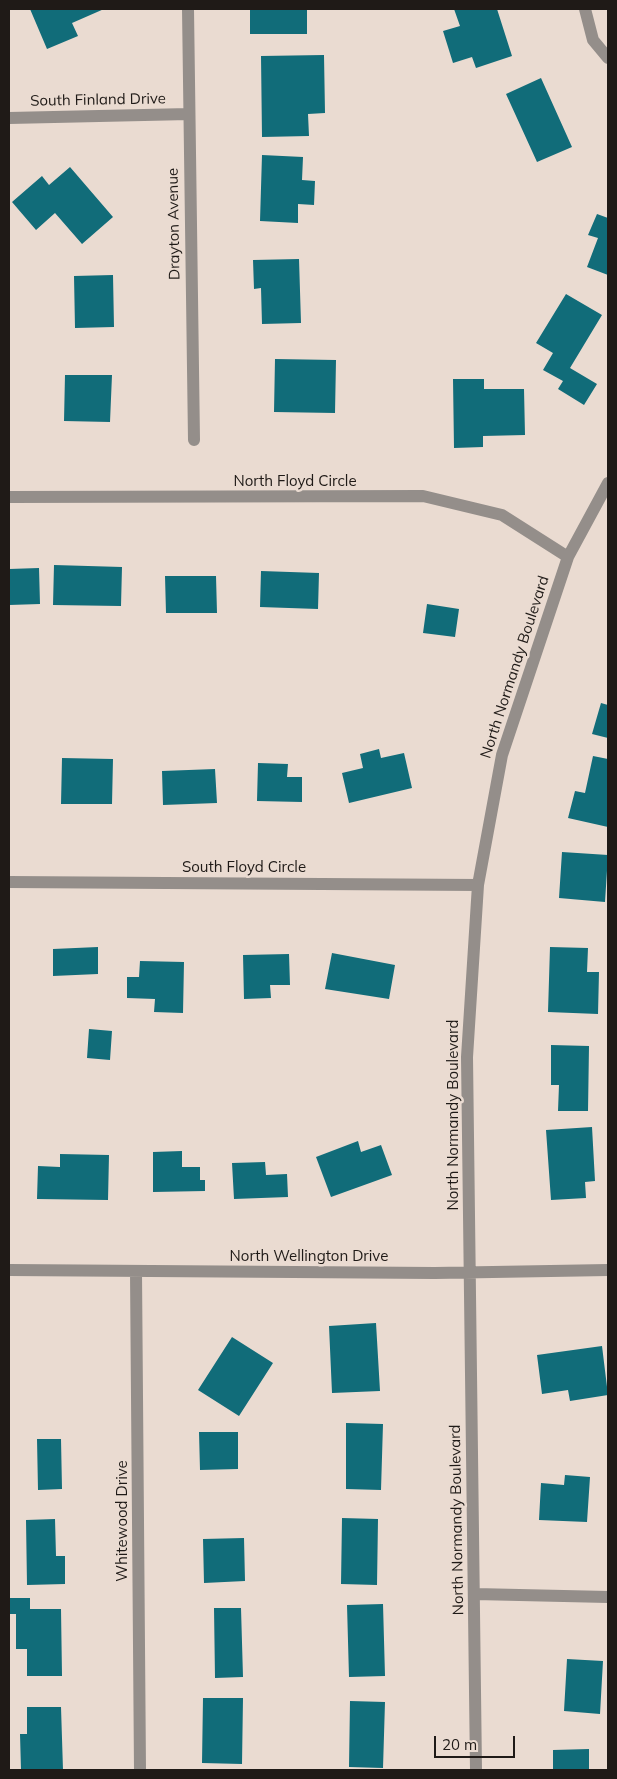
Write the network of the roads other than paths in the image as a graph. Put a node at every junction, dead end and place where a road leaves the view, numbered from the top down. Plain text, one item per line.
1 (188, 9) edge
2 (585, 9) edge
3 (608, 58) edge
4 (189, 114) junction
5 (9, 118) edge
6 (194, 440) dead end
7 (608, 483) edge
8 (9, 497) edge
9 (568, 556) junction
10 (9, 882) edge
11 (478, 885) junction
12 (9, 1270) edge
13 (608, 1270) edge
14 (136, 1272) junction
15 (469, 1273) junction
16 (475, 1594) junction
17 (608, 1597) edge
18 (140, 1770) edge
19 (476, 1770) edge

1 - 4 street, Drayton Avenue
2 - 3 street
4 - 5 street, South Finland Drive
4 - 6 street, Drayton Avenue
7 - 9 street, North Normandy Boulevard
8 - 9 street, North Floyd Circle
9 - 11 street, North Normandy Boulevard
10 - 11 street, South Floyd Circle
11 - 15 street, North Normandy Boulevard
12 - 14 street, North Wellington Drive
13 - 15 street, North Wellington Drive
14 - 15 street, North Wellington Drive
14 - 18 street, Whitewood Drive
15 - 16 street, North Normandy Boulevard
16 - 17 street
16 - 19 street, North Normandy Boulevard

